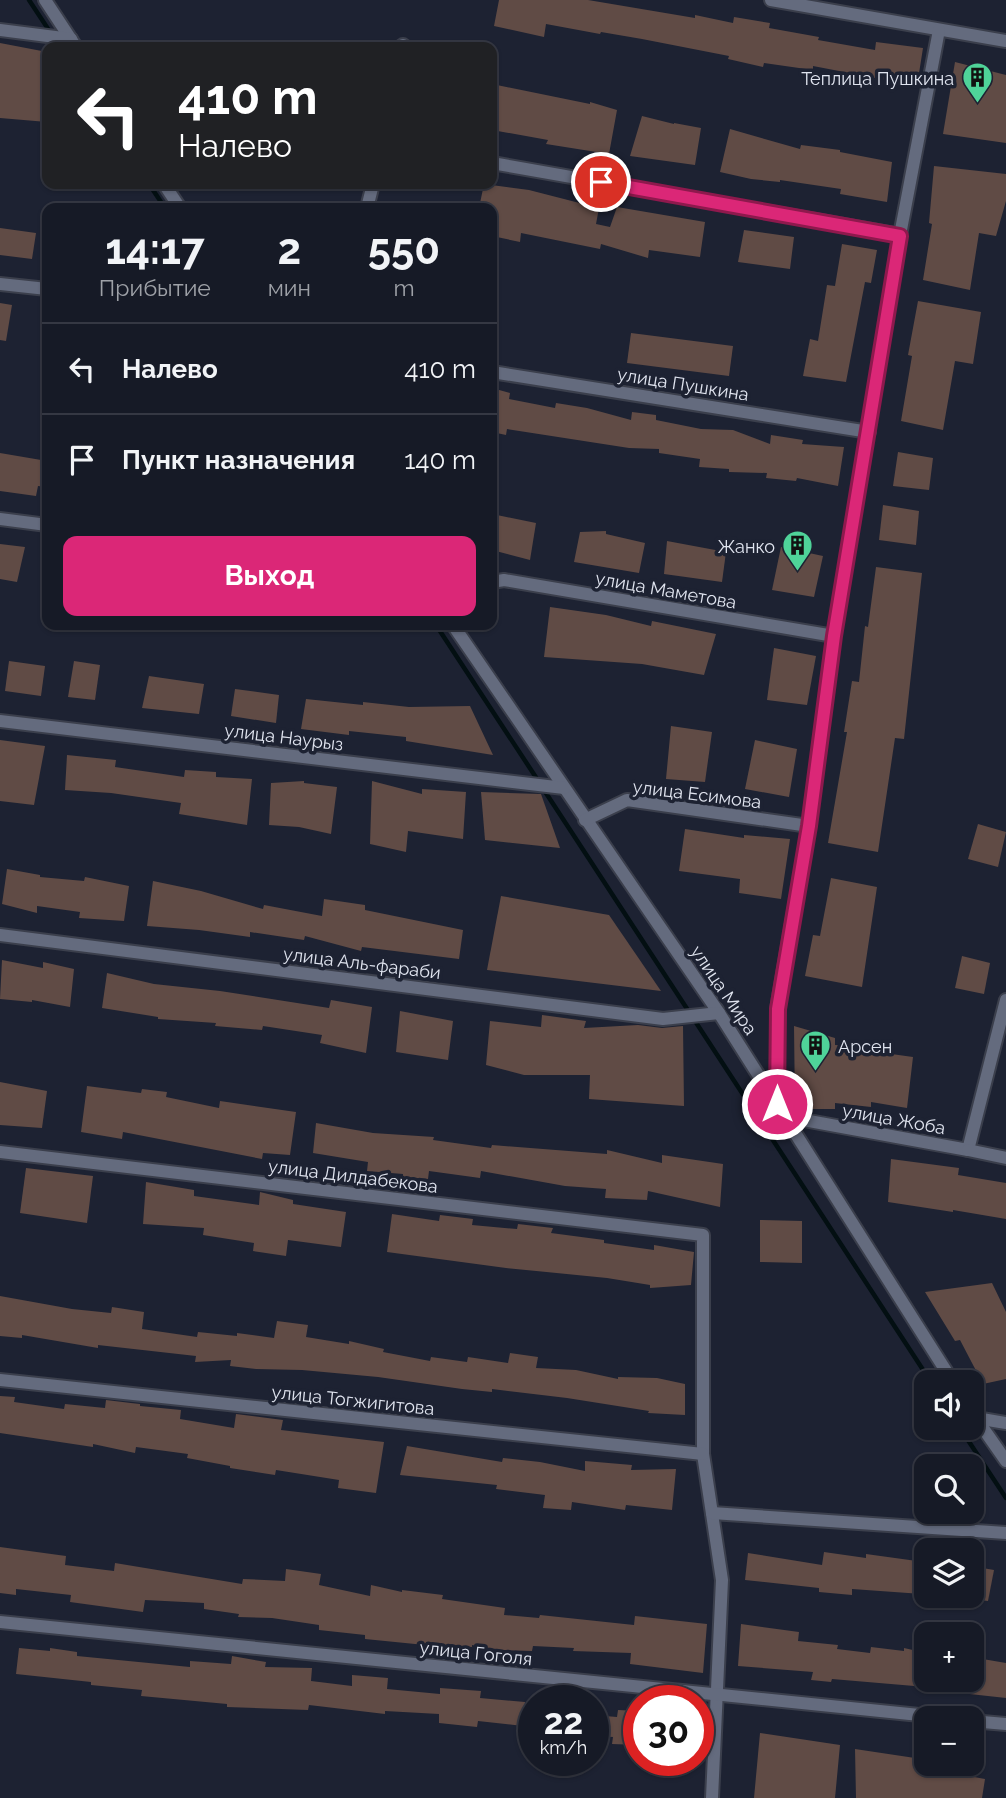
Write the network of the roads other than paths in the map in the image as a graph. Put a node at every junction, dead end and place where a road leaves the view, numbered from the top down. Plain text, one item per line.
1 (45, 0) edge
2 (771, 0) edge
3 (0, 30) edge
4 (939, 30) junction
5 (1006, 41) edge
6 (67, 42) edge
7 (72, 42) edge
8 (497, 164) edge
9 (900, 236) junction
10 (0, 284) edge
11 (42, 288) edge
12 (497, 373) edge
13 (869, 432) junction
14 (0, 519) edge
15 (42, 524) edge
16 (497, 581) edge
17 (456, 630) edge
18 (834, 636) junction
19 (0, 721) edge
20 (564, 788) junction
21 (585, 820) junction
22 (809, 826) junction
23 (0, 934) edge
24 (1006, 1000) edge
25 (719, 1013) junction
26 (777, 1104) junction
27 (787, 1116) junction
28 (968, 1150) junction
29 (0, 1152) edge
30 (1006, 1158) edge
31 (946, 1370) edge
32 (0, 1380) edge
33 (984, 1418) edge
34 (1006, 1423) edge
35 (984, 1430) edge
36 (703, 1454) junction
37 (1006, 1461) edge
38 (712, 1513) junction
39 (1006, 1533) edge
40 (0, 1622) edge
41 (718, 1695) junction
42 (914, 1715) edge
43 (984, 1722) edge
44 (1006, 1724) edge
45 (712, 1798) edge

1 - 7 street
2 - 4 street
3 - 6 street
4 - 5 street
4 - 9 street
8 - 9 street
9 - 13 street
10 - 11 street
12 - 13 street, улица Пушкина
13 - 18 street
14 - 15 street
16 - 18 street, улица Маметова
17 - 20 street, улица Мира
18 - 22 street
19 - 20 street, улица Наурыз
20 - 21 street, улица Мира
21 - 22 street, улица Есимова
21 - 25 street, улица Мира
22 - 26 street
23 - 25 street, улица Аль-фараби
24 - 28 street
25 - 26 street, улица Мира
26 - 27 street, улица Мира
27 - 28 street, улица Жоба
27 - 31 street, улица Мира
28 - 30 street, улица Жоба
29 - 36 street, улица Дилдабекова
32 - 36 street, улица Тогжигитова
33 - 34 street
35 - 37 street
36 - 38 street
38 - 39 street
38 - 41 street
40 - 41 street, улица Гоголя
41 - 42 street, улица Гоголя
41 - 45 street
43 - 44 street

